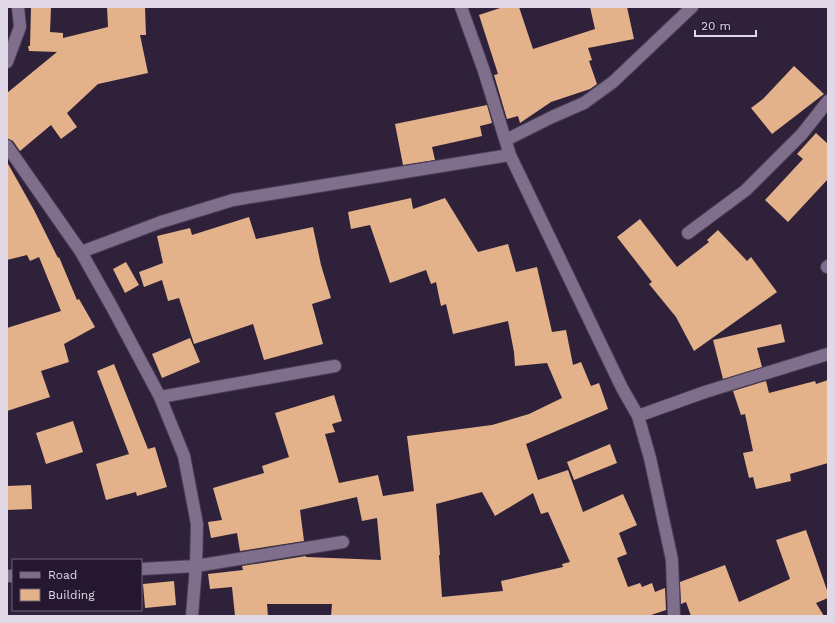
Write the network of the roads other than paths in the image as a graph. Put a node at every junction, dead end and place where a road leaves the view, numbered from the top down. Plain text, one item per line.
1 (18, 7) edge
2 (461, 7) edge
3 (692, 7) edge
4 (7, 62) edge
5 (828, 101) edge
6 (506, 140) junction
7 (7, 146) edge
8 (510, 154) junction
9 (688, 233) dead end
10 (81, 252) junction
11 (828, 354) edge
12 (335, 366) dead end
13 (160, 397) junction
14 (638, 416) junction
15 (343, 542) dead end
16 (196, 566) junction
17 (142, 569) edge
18 (192, 616) edge
19 (674, 616) edge

1 - 4 street
2 - 6 street
3 - 6 street
5 - 9 street
6 - 8 street
7 - 10 street
8 - 10 street
8 - 14 street
10 - 13 street
11 - 14 street
12 - 13 street
13 - 16 street
14 - 19 street
15 - 16 street
16 - 17 street
16 - 18 street

